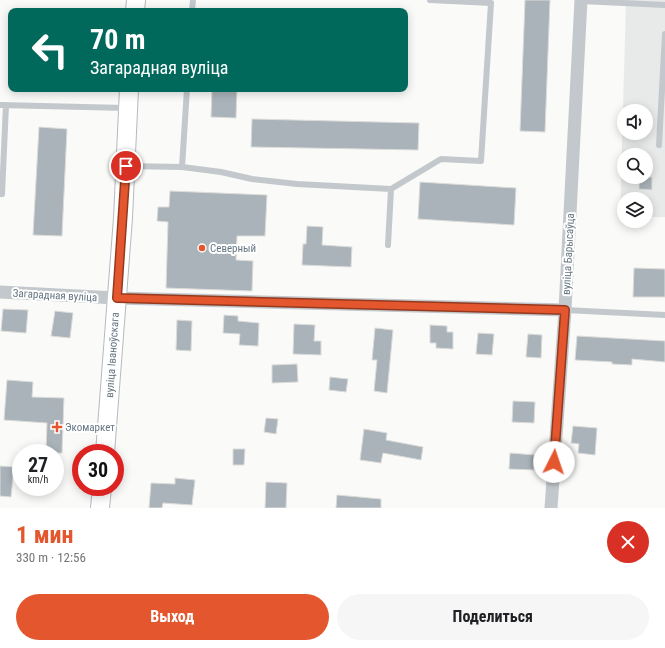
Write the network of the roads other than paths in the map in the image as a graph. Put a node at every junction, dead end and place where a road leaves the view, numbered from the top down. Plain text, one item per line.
1 (430, 0) edge
2 (581, 0) edge
3 (665, 5) edge
4 (665, 34) edge
5 (129, 92) edge
6 (187, 92) edge
7 (3, 105) edge
8 (128, 108) junction
9 (659, 145) dead end
10 (126, 166) junction
11 (182, 167) junction
12 (391, 189) junction
13 (0, 194) edge
14 (388, 245) dead end
15 (0, 292) edge
16 (117, 298) junction
17 (565, 310) junction
18 (665, 315) edge
19 (106, 444) edge
20 (101, 496) edge
21 (100, 508) edge
22 (551, 508) edge

1 - 12 lane
2 - 3 lane
2 - 17 street, вуліца Барысаўца
4 - 9 lane
5 - 8 main road, вуліца Іваноўскага
6 - 11 lane
7 - 8 lane
7 - 13 lane
8 - 10 main road, вуліца Іваноўскага
10 - 11 lane
10 - 16 main road, вуліца Іваноўскага
11 - 12 lane
12 - 14 lane
15 - 16 street, Загарадная вуліца
16 - 17 street, Загарадная вуліца
16 - 19 main road, вуліца Іваноўскага
17 - 18 lane
17 - 22 street, вуліца Барысаўца
20 - 21 main road

